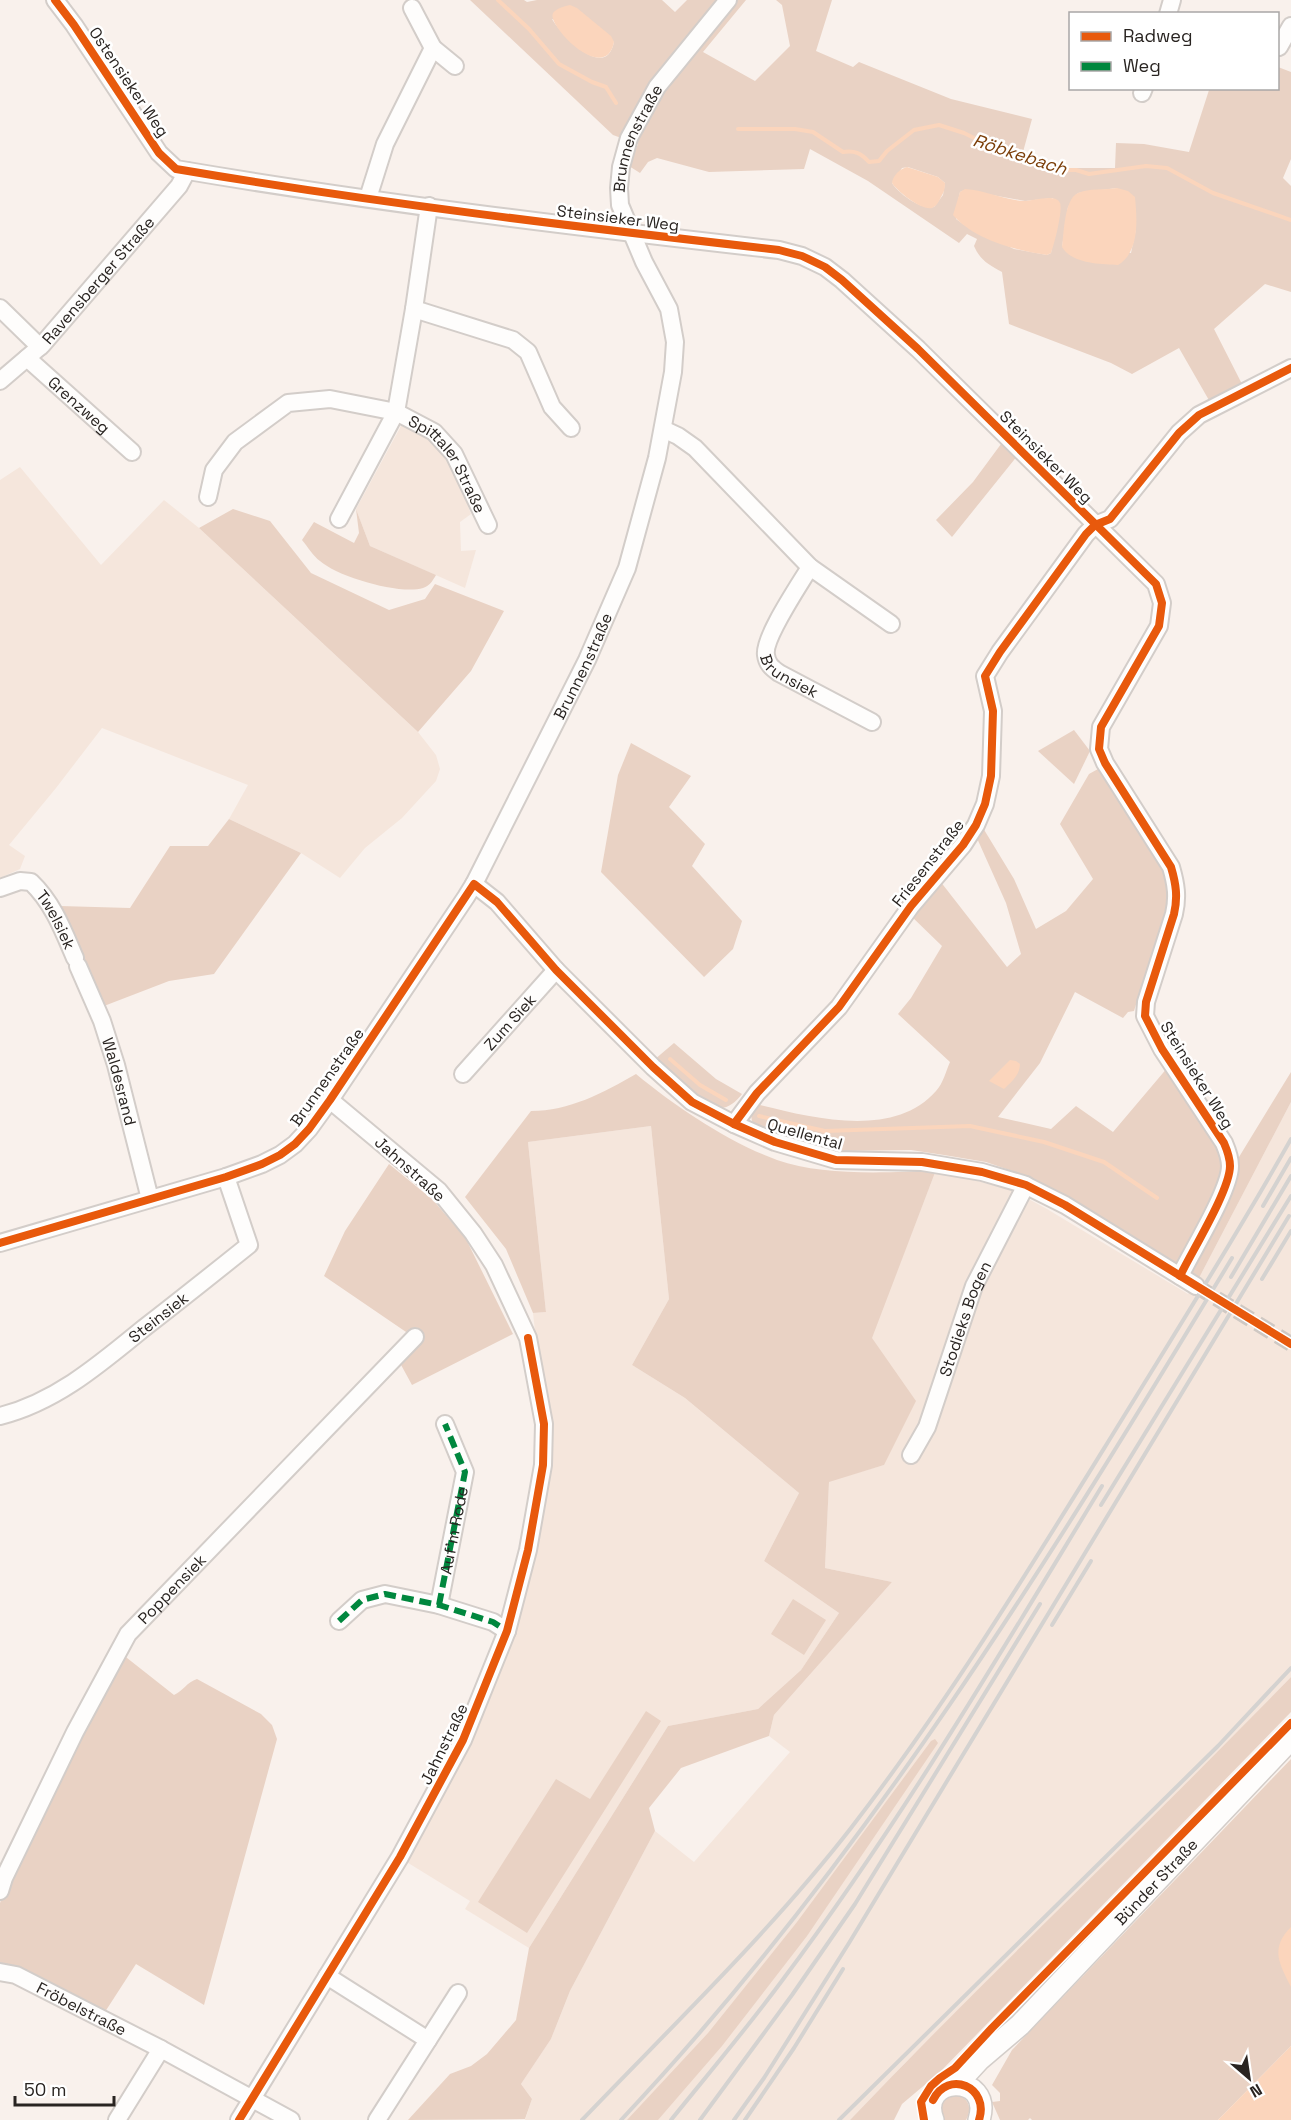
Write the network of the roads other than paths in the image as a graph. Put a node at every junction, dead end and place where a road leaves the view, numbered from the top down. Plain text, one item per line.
1 (55, 0) edge
2 (728, 0) edge
3 (412, 8) dead end
4 (1291, 26) edge
5 (1279, 47) edge
6 (433, 48) junction
7 (455, 66) dead end
8 (186, 171) junction
9 (368, 198) junction
10 (429, 206) junction
11 (631, 234) junction
12 (0, 308) edge
13 (414, 309) junction
14 (33, 353) junction
15 (1291, 368) edge
16 (0, 381) edge
17 (396, 412) junction
18 (571, 428) dead end
19 (663, 429) junction
20 (132, 452) dead end
21 (208, 497) dead end
22 (339, 519) dead end
23 (488, 525) dead end
24 (1095, 525) junction
25 (810, 567) junction
26 (891, 624) dead end
27 (872, 722) dead end
28 (474, 884) junction
29 (0, 888) edge
30 (76, 962) joint
31 (556, 970) junction
32 (463, 1074) dead end
33 (330, 1100) junction
34 (734, 1125) junction
35 (226, 1177) junction
36 (1026, 1185) junction
37 (150, 1199) junction
38 (0, 1243) edge
39 (1180, 1276) junction
40 (1196, 1286) tunnel mouth
41 (415, 1337) dead end
42 (0, 1416) edge
43 (445, 1424) dead end
44 (911, 1455) dead end
45 (438, 1605) junction
46 (339, 1621) dead end
47 (507, 1631) junction
48 (1291, 1739) edge
49 (0, 1892) edge
50 (0, 1972) edge
51 (327, 1976) junction
52 (458, 1993) dead end
53 (428, 2040) junction
54 (161, 2049) junction
55 (966, 2088) junction
56 (252, 2099) junction
57 (930, 2118) edge
58 (981, 2119) edge
59 (117, 2120) edge
60 (239, 2120) edge
61 (291, 2120) edge
62 (377, 2120) edge

1 - 8 street, Ostensieker Weg
2 - 11 street, Brunnenstraße
3 - 6 street
4 - 5 street
6 - 7 street
6 - 9 street
8 - 9 street, Steinsieker Weg
8 - 14 street, Ravensberger Straße
9 - 10 street, Steinsieker Weg
10 - 11 street, Steinsieker Weg
10 - 13 street, Spittaler Straße
11 - 19 street, Brunnenstraße
11 - 24 street, Steinsieker Weg
12 - 14 street, Grenzweg
13 - 17 street, Spittaler Straße
13 - 18 street
14 - 16 street, Ravensberger Straße
14 - 20 street, Grenzweg
15 - 24 street, Friesenstraße
17 - 21 street, Spittaler Straße
17 - 22 street, Spittaler Straße
17 - 23 street, Spittaler Straße
19 - 25 street
19 - 28 street, Brunnenstraße
24 - 34 street, Friesenstraße
24 - 39 street, Steinsieker Weg
25 - 26 street
25 - 27 street, Brunsiek
28 - 31 street, Quellental
28 - 33 street, Brunnenstraße
29 - 30 street, Twelsiek
30 - 37 street, Waldesrand
31 - 32 street, Zum Siek
31 - 34 street, Quellental
33 - 35 street, Brunnenstraße
33 - 47 street, Jahnstraße
34 - 36 street, Quellental
35 - 37 street, Brunnenstraße
35 - 42 street, Steinsiek
36 - 39 street, Quellental
36 - 44 street, Stodieks Bogen
37 - 38 street, Brunnenstraße
39 - 40 street, Quellental
41 - 49 street, Poppensiek
43 - 45 street, Auf'm Rode
45 - 46 street
45 - 47 street
47 - 51 street, Jahnstraße
48 - 55 main road, Bünder Straße
50 - 54 street, Fröbelstraße
51 - 53 street
51 - 56 street, Jahnstraße
52 - 53 street
53 - 62 street
54 - 56 street, Fröbelstraße
54 - 59 street
55 - 57 main road, Bünder Straße
55 - 58 main road
56 - 60 street, Jahnstraße
56 - 61 street

